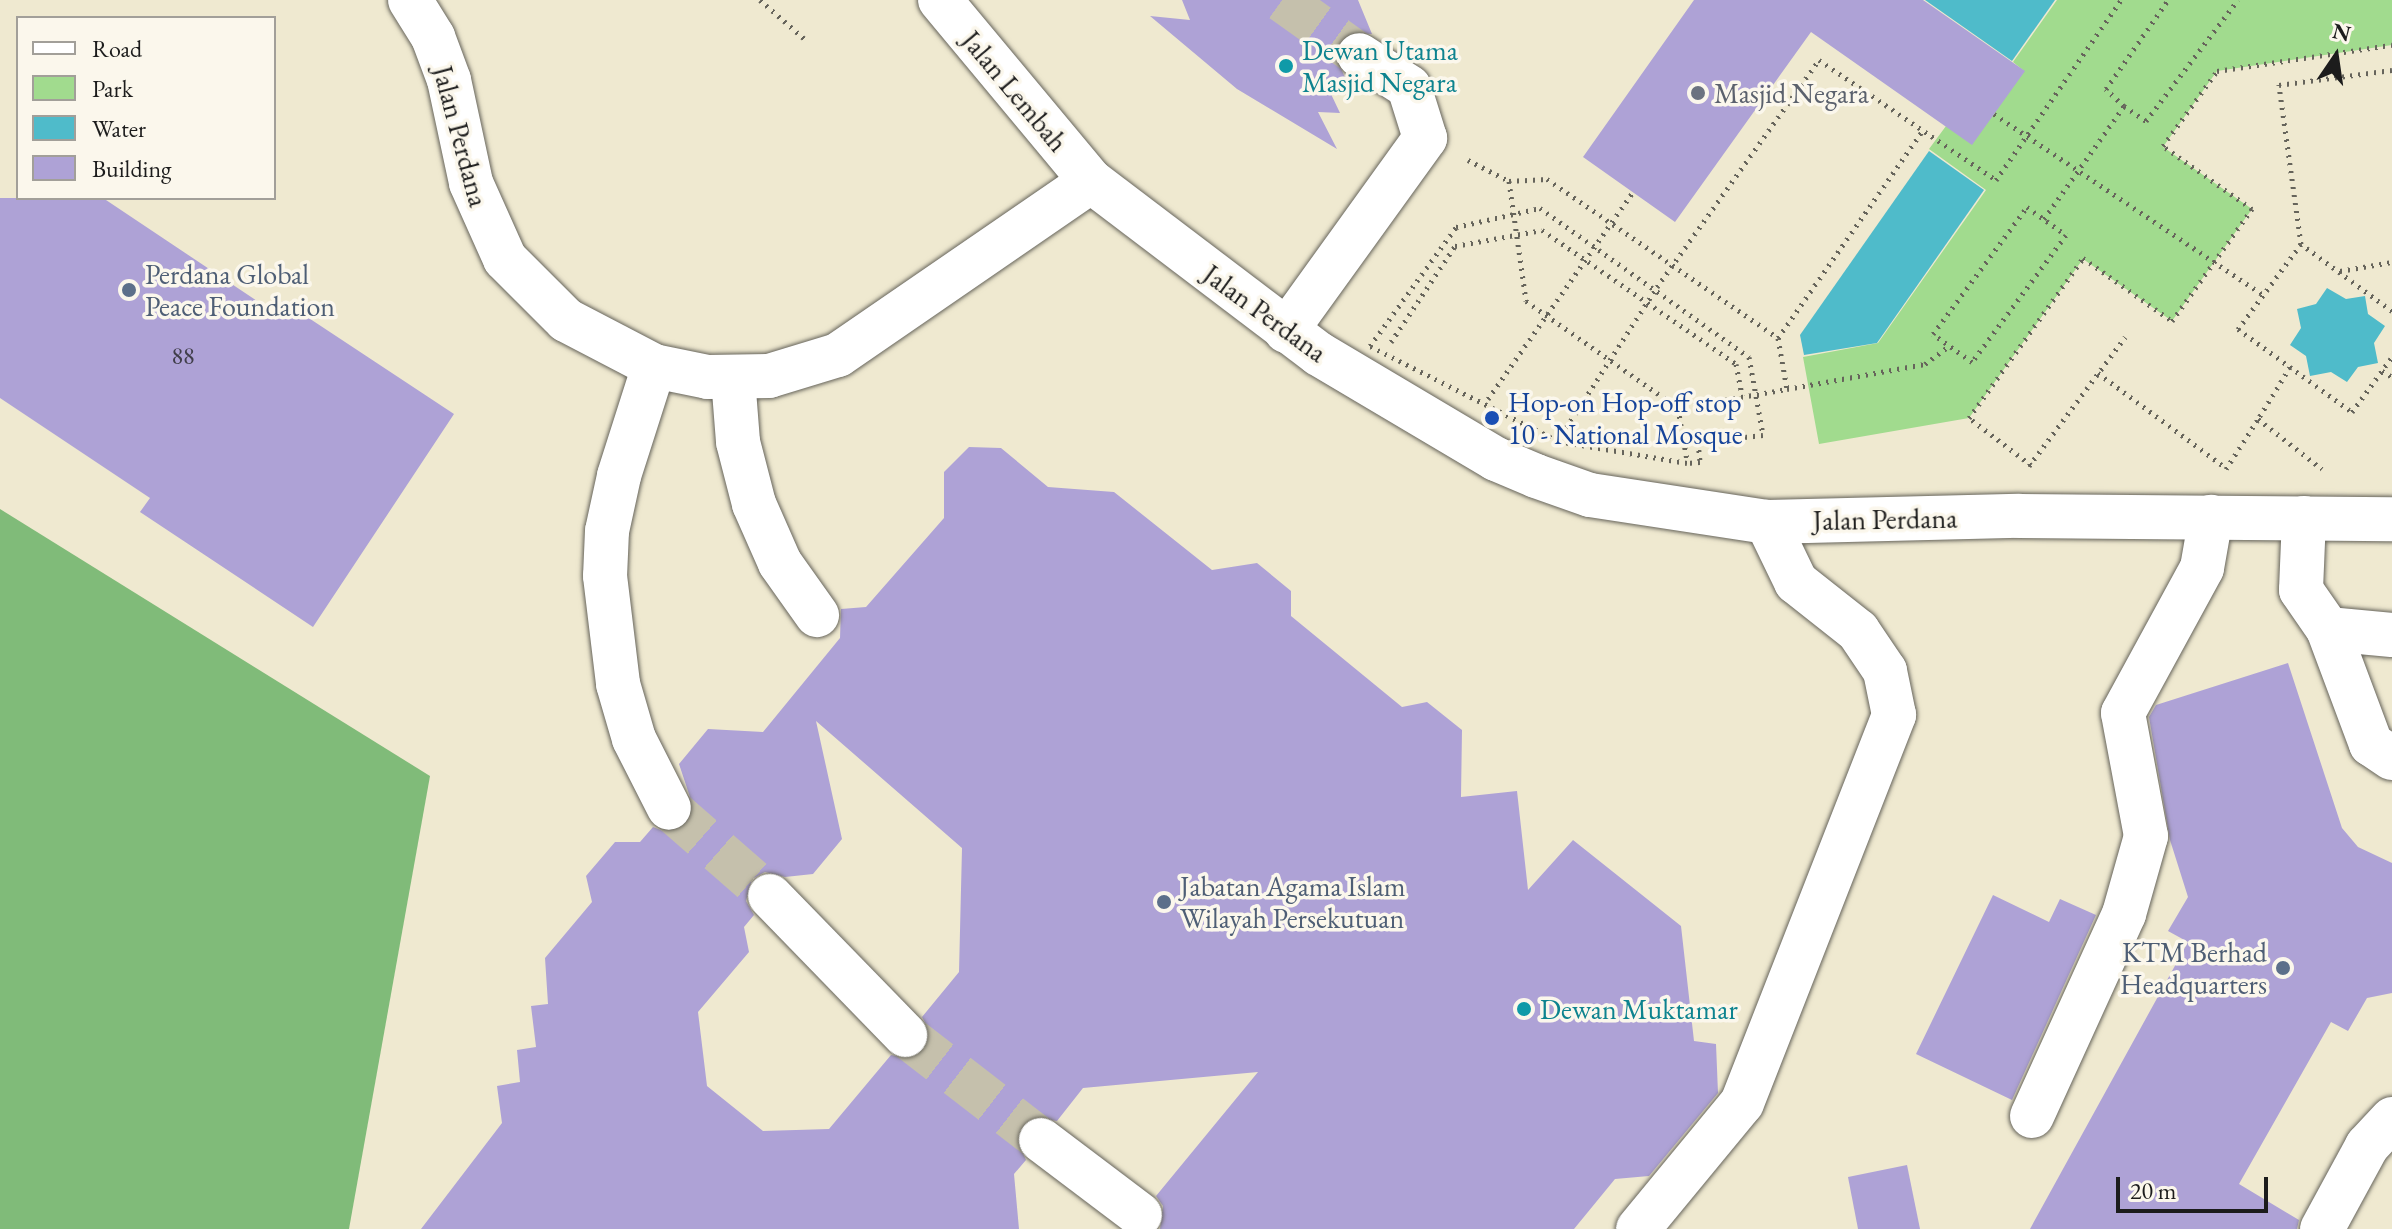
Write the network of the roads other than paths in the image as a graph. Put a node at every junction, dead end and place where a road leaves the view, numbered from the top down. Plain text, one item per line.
1 (410, 0) edge
2 (940, 0) edge
3 (1359, 55) tunnel mouth
4 (1091, 181) junction
5 (1286, 331) junction
6 (654, 366) junction
7 (733, 378) junction
8 (2218, 498) junction
9 (2304, 518) junction
10 (2392, 519) edge
11 (1767, 522) junction
12 (817, 615) dead end
13 (2328, 629) junction
14 (2392, 635) edge
15 (2392, 758) edge
16 (669, 808) tunnel mouth
17 (770, 896) tunnel mouth
18 (905, 1035) tunnel mouth
19 (2032, 1116) dead end
20 (2392, 1119) edge
21 (1041, 1140) tunnel mouth
22 (1140, 1215) dead end
23 (1638, 1229) edge
24 (2322, 1229) edge

1 - 6 street, Jalan Perdana
2 - 4 street, Jalan Lembah
3 - 5 street
4 - 5 street, Jalan Perdana
4 - 7 street, Jalan Perdana
5 - 11 street, Jalan Perdana
6 - 7 street, Jalan Perdana
6 - 16 street
7 - 12 street
8 - 9 street, Jalan Perdana
8 - 11 street, Jalan Perdana
8 - 19 street
9 - 10 street, Jalan Perdana
9 - 13 street
11 - 23 street
13 - 14 street
13 - 15 street
17 - 18 street
20 - 24 street
21 - 22 street

